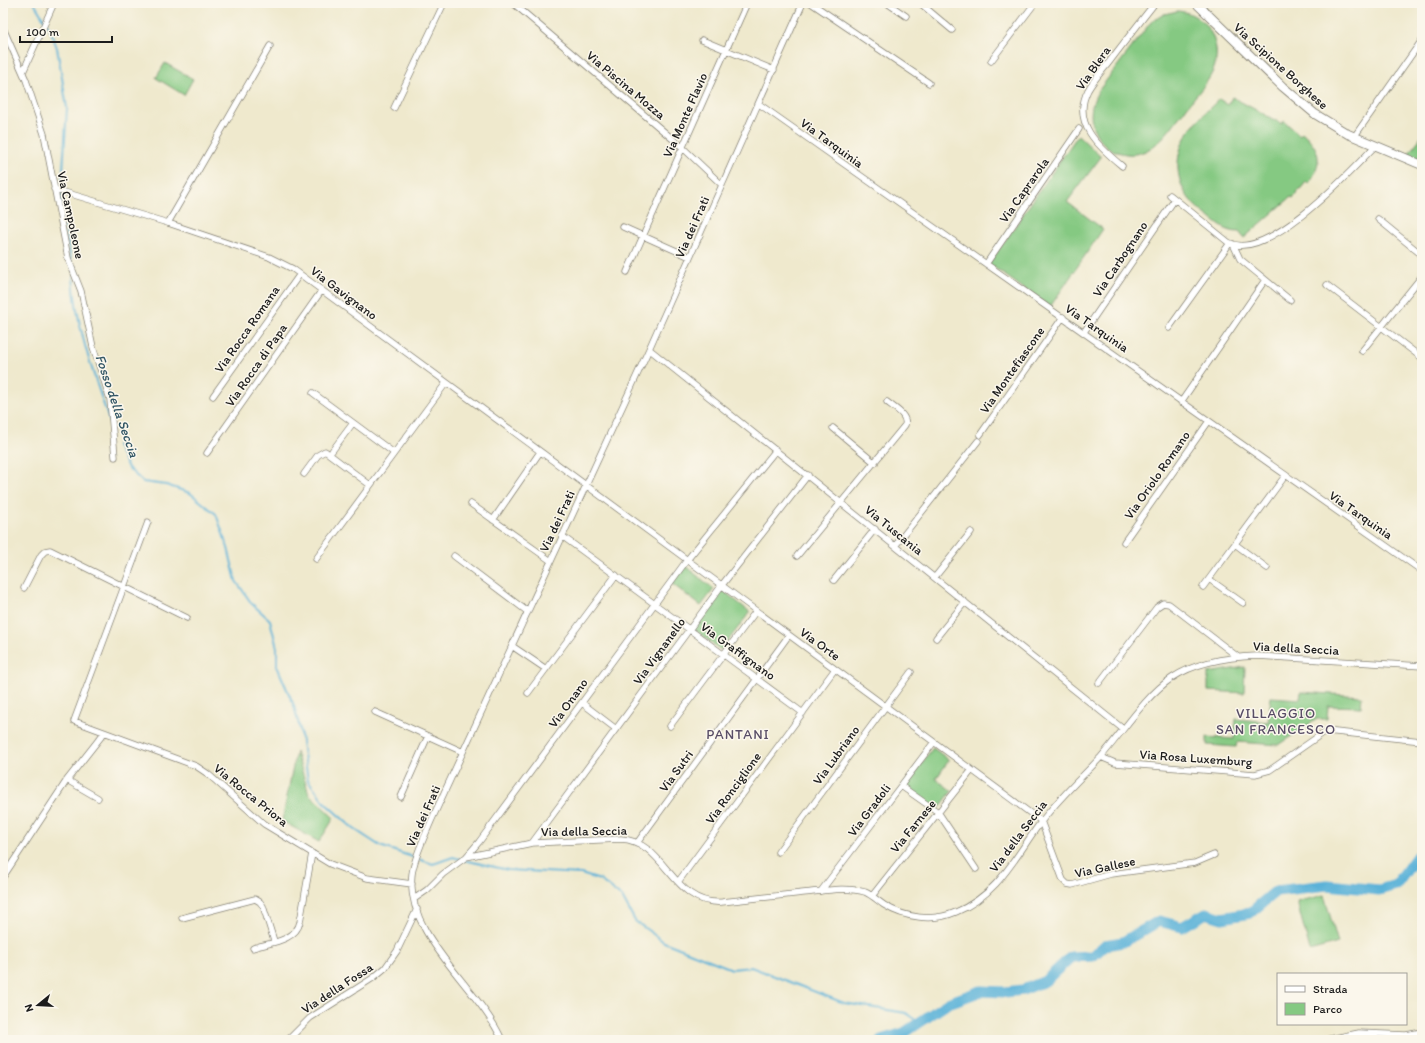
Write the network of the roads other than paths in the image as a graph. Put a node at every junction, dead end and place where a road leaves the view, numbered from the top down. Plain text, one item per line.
1 (54, 3) edge
2 (444, 3) edge
3 (513, 3) edge
4 (747, 3) edge
5 (803, 3) edge
6 (811, 3) edge
7 (887, 3) edge
8 (920, 3) edge
9 (1035, 3) edge
10 (1155, 3) edge
11 (1196, 3) edge
12 (906, 16) dead end
13 (3, 28) edge
14 (952, 30) dead end
15 (702, 40) dead end
16 (1422, 40) edge
17 (270, 46) dead end
18 (726, 50) junction
19 (991, 60) dead end
20 (774, 70) junction
21 (23, 72) junction
22 (929, 83) dead end
23 (759, 104) junction
24 (394, 108) dead end
25 (1079, 129) dead end
26 (1354, 137) junction
27 (1375, 146) junction
28 (682, 147) junction
29 (1422, 165) edge
30 (1122, 166) dead end
31 (722, 185) junction
32 (54, 189) junction
33 (1378, 219) dead end
34 (168, 223) junction
35 (623, 227) dead end
36 (643, 236) junction
37 (1232, 244) junction
38 (1422, 254) edge
39 (690, 258) junction
40 (986, 264) junction
41 (627, 272) dead end
42 (300, 274) junction
43 (1422, 276) edge
44 (1265, 280) junction
45 (1417, 283) junction
46 (1327, 285) dead end
47 (1422, 287) edge
48 (322, 290) junction
49 (1290, 300) dead end
50 (1063, 317) junction
51 (1382, 327) junction
52 (1169, 328) dead end
53 (1084, 332) junction
54 (649, 349) junction
55 (1362, 351) dead end
56 (1422, 358) edge
57 (446, 383) junction
58 (313, 393) dead end
59 (213, 396) dead end
60 (887, 402) dead end
61 (1181, 402) junction
62 (1209, 421) junction
63 (353, 422) junction
64 (833, 428) dead end
65 (980, 435) dead end
66 (978, 442) dead end
67 (776, 450) junction
68 (332, 451) dead end
69 (540, 452) junction
70 (207, 453) dead end
71 (394, 453) junction
72 (115, 457) dead end
73 (875, 463) junction
74 (304, 474) dead end
75 (808, 475) junction
76 (1285, 476) junction
77 (370, 485) junction
78 (586, 486) junction
79 (842, 502) junction
80 (471, 504) dead end
81 (493, 520) junction
82 (148, 522) dead end
83 (875, 529) junction
84 (971, 532) dead end
85 (562, 536) junction
86 (1124, 542) dead end
87 (1234, 544) junction
88 (896, 546) junction
89 (454, 556) dead end
90 (797, 556) dead end
91 (316, 559) dead end
92 (687, 560) junction
93 (551, 561) junction
94 (1267, 568) dead end
95 (1422, 571) edge
96 (616, 575) junction
97 (934, 577) junction
98 (1209, 579) junction
99 (834, 580) dead end
100 (722, 585) junction
101 (123, 586) junction
102 (1203, 587) dead end
103 (24, 588) dead end
104 (966, 602) junction
105 (1244, 603) dead end
106 (654, 604) junction
107 (756, 611) junction
108 (528, 612) junction
109 (187, 618) dead end
110 (689, 629) junction
111 (789, 635) junction
112 (936, 638) dead end
113 (512, 646) junction
114 (723, 654) junction
115 (1238, 657) junction
116 (1422, 666) edge
117 (546, 669) junction
118 (835, 669) junction
119 (911, 672) dead end
120 (757, 679) junction
121 (1099, 683) dead end
122 (528, 693) dead end
123 (582, 703) junction
124 (886, 706) junction
125 (375, 712) dead end
126 (803, 713) junction
127 (670, 726) dead end
128 (616, 729) junction
129 (1123, 729) junction
130 (104, 733) junction
131 (428, 736) junction
132 (1422, 741) edge
133 (934, 742) junction
134 (463, 752) junction
135 (1101, 757) junction
136 (972, 770) junction
137 (67, 780) junction
138 (901, 786) junction
139 (401, 797) dead end
140 (98, 798) dead end
141 (938, 812) junction
142 (1041, 821) junction
143 (532, 843) junction
144 (637, 843) junction
145 (778, 852) dead end
146 (312, 853) junction
147 (1214, 855) dead end
148 (466, 857) junction
149 (976, 869) dead end
150 (3, 877) edge
151 (678, 882) junction
152 (412, 884) junction
153 (821, 891) junction
154 (872, 896) junction
155 (414, 899) junction
156 (417, 909) junction
157 (182, 918) dead end
158 (274, 941) junction
159 (253, 948) dead end
160 (1422, 1032) edge
161 (288, 1040) edge
162 (502, 1040) edge
163 (1325, 1040) edge

1 - 21 street
2 - 24 street
3 - 28 street, Via Piscina Mozza
4 - 18 street, Via Monte Flavio
5 - 20 street, Via dei Frati
6 - 22 street
7 - 12 street
8 - 14 street
9 - 19 street
10 - 30 street, Via Blera
11 - 26 main road, Via Scipione Borghese
13 - 21 street, Via Campoleone
15 - 18 street
16 - 26 street
17 - 34 street
18 - 20 street
18 - 28 street, Via Monte Flavio
20 - 23 street, Via dei Frati
21 - 32 street, Via Campoleone
23 - 31 street, Via dei Frati
23 - 40 street, Via Tarquinia
25 - 40 street, Via Caprarola
26 - 27 main road, Via Scipione Borghese
27 - 29 main road, Via Scipione Borghese
27 - 37 street
28 - 31 street, Via Piscina Mozza
28 - 36 street, Via Monte Flavio
31 - 39 street, Via dei Frati
32 - 34 street, Via Gavignano
32 - 72 street, Via Campoleone
33 - 38 street
34 - 42 street, Via Gavignano
35 - 36 street
36 - 39 street
36 - 41 street, Via Monte Flavio
37 - 44 street
37 - 52 street
37 - 53 street, Via Carbognano
39 - 54 street, Via dei Frati
40 - 50 street, Via Tarquinia
42 - 48 street, Via Gavignano
42 - 59 street, Via Rocca Romana
43 - 45 street
44 - 49 street
44 - 61 street
45 - 47 street
45 - 51 street
46 - 51 street
48 - 57 street, Via Gavignano
48 - 70 street, Via Rocca di Papa
50 - 53 street, Via Tarquinia
50 - 65 street, Via Montefiascone
51 - 55 street
51 - 56 street
53 - 61 street, Via Tarquinia
54 - 67 street, Via Tuscania
54 - 78 street, Via dei Frati
57 - 69 street, Via Gavignano
57 - 71 street
58 - 63 street
60 - 73 street
61 - 62 street, Via Tarquinia
62 - 76 street, Via Tarquinia
62 - 86 street, Via Oriolo Romano
63 - 68 street
63 - 71 street
64 - 73 street
66 - 88 street
67 - 75 street, Via Tuscania
67 - 92 street, Via Onano
69 - 78 street, Via Gavignano
69 - 81 street
71 - 77 street
73 - 79 street
74 - 77 street
75 - 79 street, Via Tuscania
75 - 100 street, Via Vignanello
76 - 87 street
76 - 95 street, Via Tarquinia
77 - 91 street
78 - 85 street, Via dei Frati
78 - 92 street, Via Orte
79 - 83 street, Via Tuscania
79 - 90 street
80 - 81 street
81 - 93 street
82 - 101 street
83 - 88 street, Via Tuscania
83 - 99 street
84 - 97 street
85 - 93 street, Via dei Frati
85 - 96 street, Via Graffignano
87 - 94 street
87 - 98 street
88 - 97 street, Via Tuscania
89 - 108 street
92 - 100 street, Via Orte
92 - 106 street, Via Onano
93 - 108 street, Via dei Frati
96 - 106 street, Via Graffignano
96 - 117 street
97 - 104 street, Via Tuscania
98 - 102 street
98 - 105 street
100 - 107 street, Via Orte
100 - 110 street, Via Vignanello
101 - 103 street
101 - 109 street
101 - 130 street, Via Rocca Priora
104 - 112 street
104 - 129 street, Via Tuscania
106 - 110 street, Via Graffignano
106 - 123 street, Via Onano
107 - 111 street, Via Orte
107 - 114 street
108 - 113 street, Via dei Frati
110 - 114 street, Via Graffignano
110 - 128 street, Via Vignanello
111 - 118 street, Via Orte
111 - 120 street, Via Sutri
113 - 117 street
113 - 134 street, Via dei Frati
114 - 120 street, Via Graffignano
114 - 127 street
115 - 116 street, Via della Seccia
115 - 121 street
115 - 129 street, Via della Seccia
117 - 122 street
118 - 124 street, Via Orte
118 - 126 street, Via Ronciglione
119 - 124 street, Via Lubriano
120 - 126 street, Via Graffignano
120 - 144 street, Via Sutri
123 - 128 street
123 - 148 street, Via Onano
124 - 133 street, Via Orte
124 - 145 street, Via Lubriano
125 - 131 street
126 - 151 street, Via Ronciglione
128 - 143 street, Via Vignanello
129 - 135 street, Via della Seccia
130 - 137 street
130 - 146 street, Via Rocca Priora
131 - 134 street
131 - 139 street
132 - 135 street, Via Rosa Luxemburg
133 - 136 street, Via Orte
133 - 138 street, Via Gradoli
134 - 152 street, Via dei Frati
135 - 142 street, Via della Seccia
136 - 141 street, Via Farnese
136 - 142 street, Via Orte
137 - 140 street
137 - 150 street
138 - 141 street
138 - 153 street, Via Gradoli
141 - 149 street
141 - 154 street, Via Farnese
142 - 147 street, Via Gallese
142 - 154 street, Via della Seccia
143 - 144 street, Via della Seccia
143 - 148 street, Via della Seccia
144 - 151 street, Via della Seccia
146 - 152 street, Via Rocca Priora
146 - 158 street
148 - 155 street, Via della Seccia
151 - 153 street, Via della Seccia
152 - 155 street, Via dei Frati
153 - 154 street, Via della Seccia
155 - 156 street, Via dei Frati
156 - 161 street, Via della Fossa
156 - 162 street, Via dei Frati
157 - 158 street
158 - 159 street
160 - 163 street

